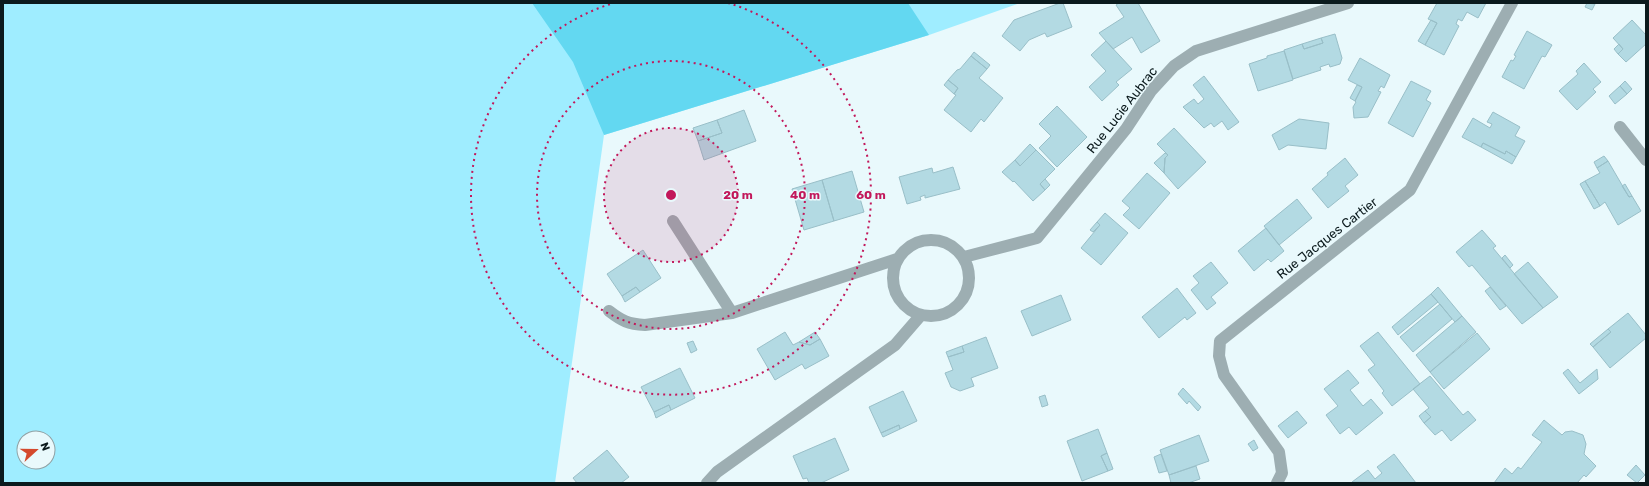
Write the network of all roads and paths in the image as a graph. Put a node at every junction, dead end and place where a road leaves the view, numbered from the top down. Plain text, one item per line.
1 (1348, 3) edge
2 (1512, 3) edge
3 (1620, 127) dead end
4 (1646, 160) edge
5 (673, 221) dead end
6 (964, 257) junction
7 (897, 259) junction
8 (609, 311) dead end
9 (732, 313) junction
10 (921, 316) junction
11 (707, 483) edge
12 (1277, 483) edge

1 - 6 street, Rue Lucie Aubrac
2 - 12 street, Rue Jacques Cartier
3 - 4 street
5 - 9 street
6 - 7 street
6 - 10 street
7 - 9 street
7 - 10 street
8 - 9 street
10 - 11 street

